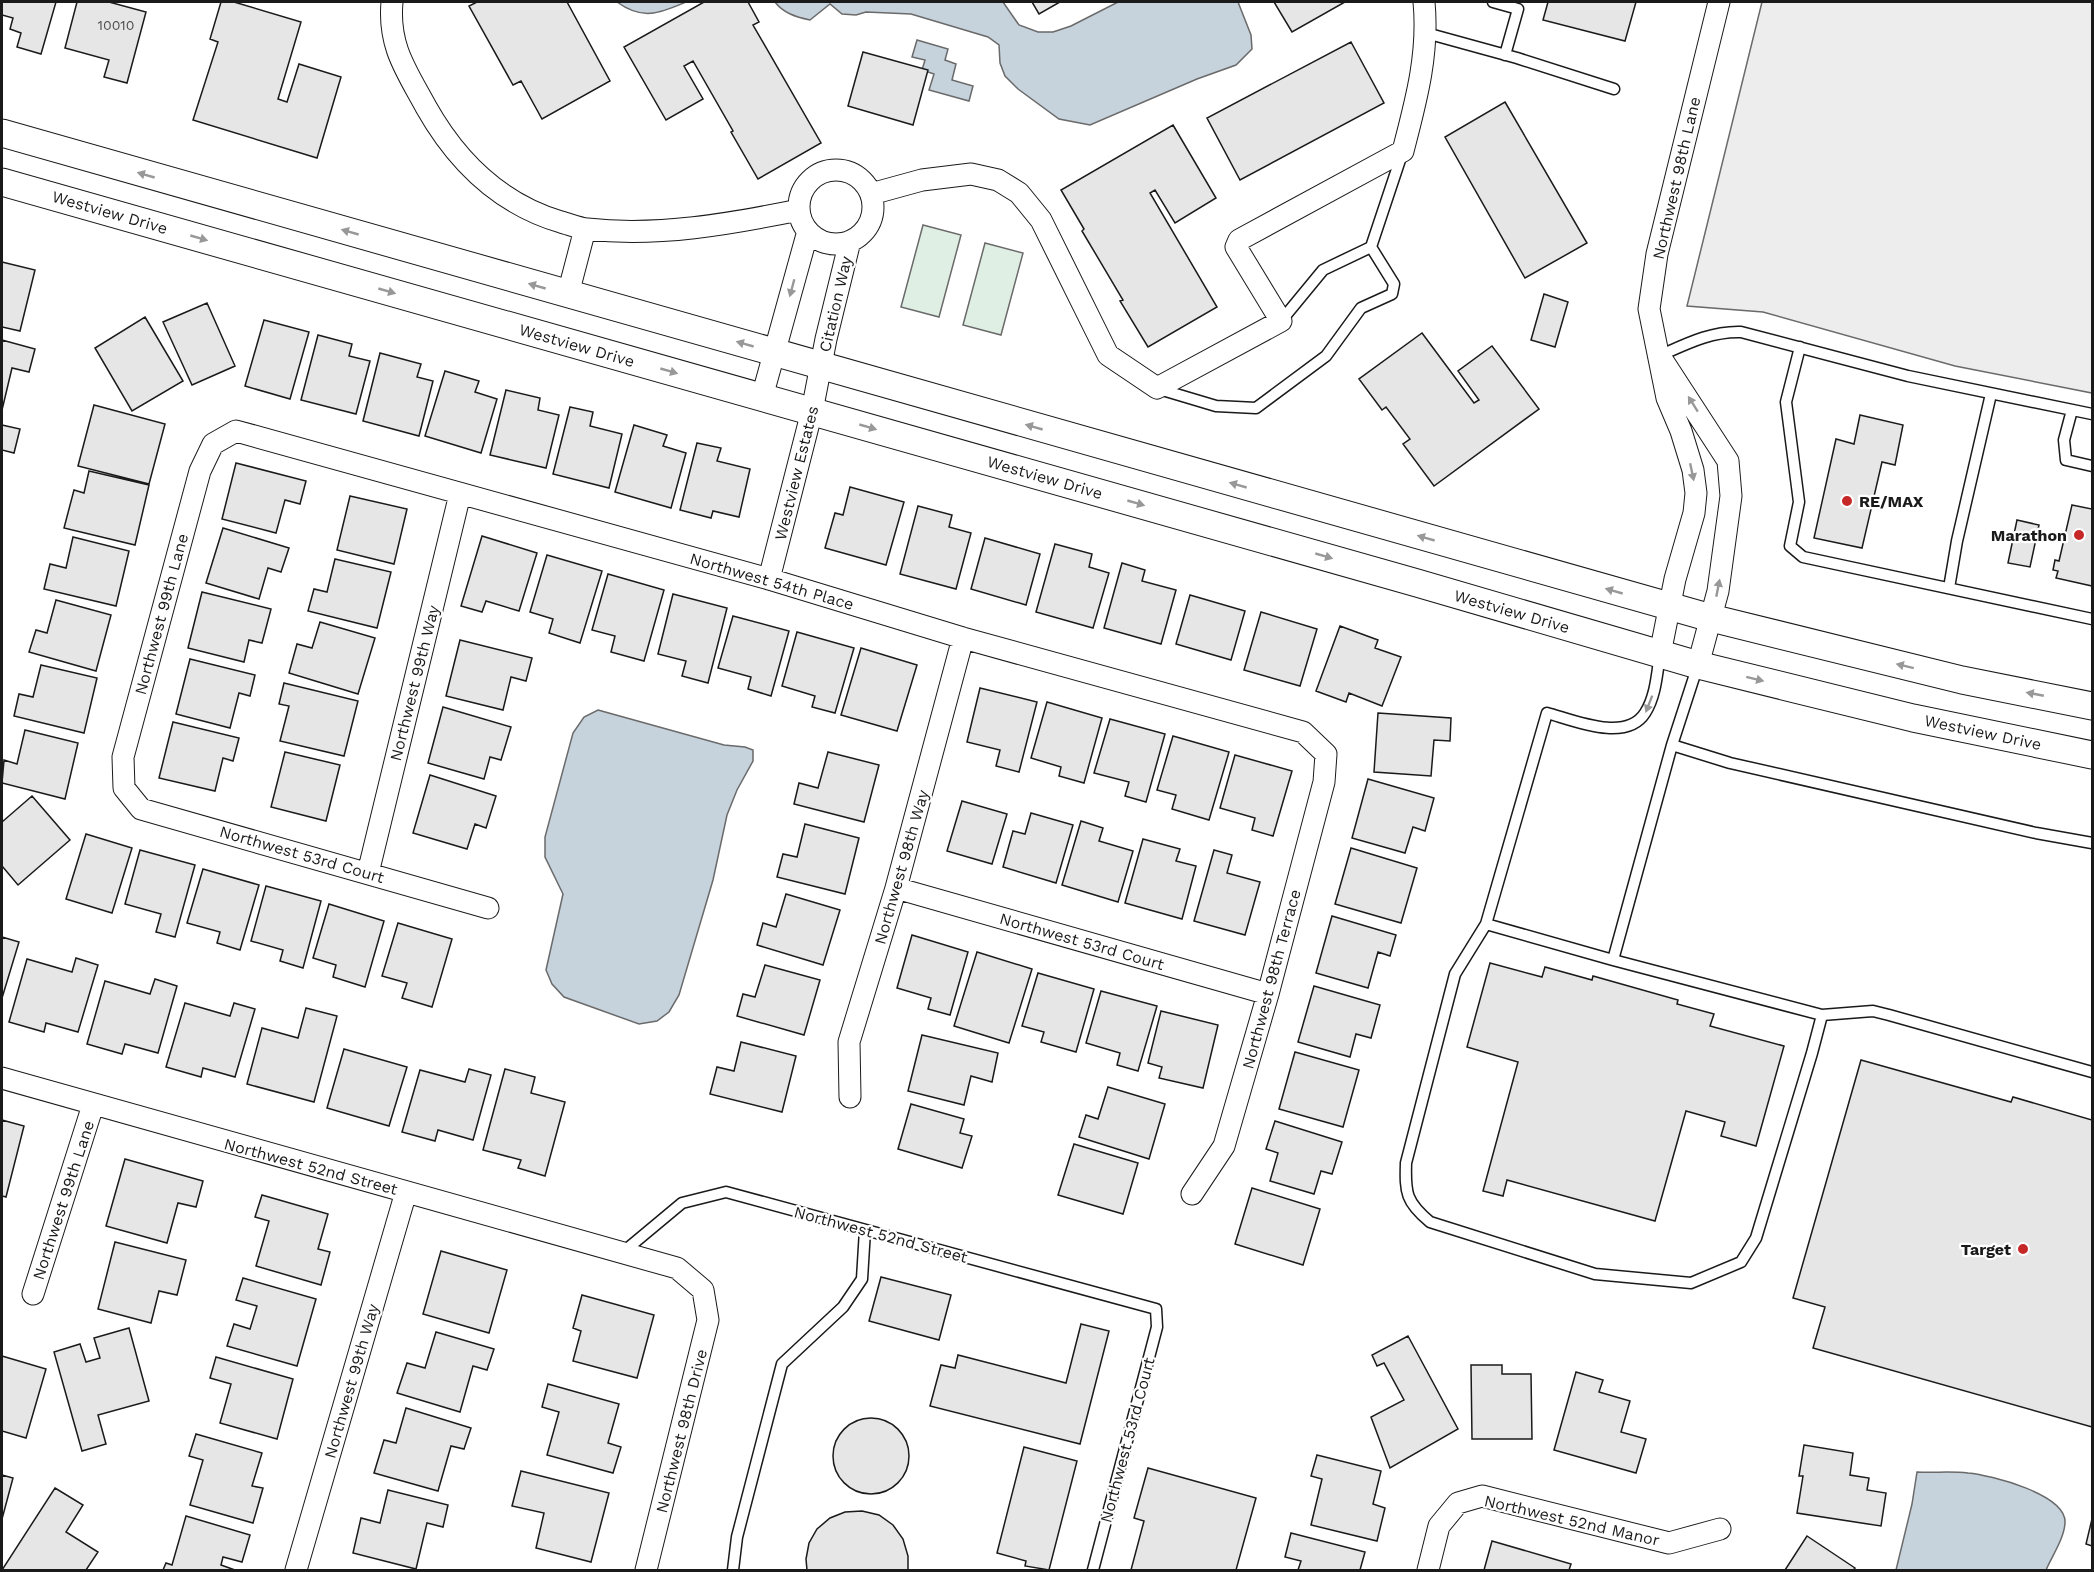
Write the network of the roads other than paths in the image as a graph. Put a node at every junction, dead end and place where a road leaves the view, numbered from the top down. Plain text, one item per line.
1 (392, 2) edge
2 (1424, 2) edge
3 (1493, 2) edge
4 (1719, 2) edge
5 (1426, 33) junction
6 (1505, 55) junction
7 (1614, 89) dead end
8 (2, 133) edge
9 (1403, 151) junction
10 (2, 182) edge
11 (871, 194) junction
12 (799, 210) junction
13 (585, 229) junction
14 (808, 231) junction
15 (850, 241) junction
16 (1371, 247) junction
17 (568, 294) junction
18 (1281, 321) junction
19 (1800, 347) junction
20 (774, 352) junction
21 (1659, 356) junction
22 (822, 366) junction
23 (1156, 388) junction
24 (1991, 394) junction
25 (762, 398) junction
26 (2073, 410) junction
27 (812, 411) junction
28 (2092, 414) edge
29 (213, 444) joint
30 (2092, 466) edge
31 (460, 494) junction
32 (769, 579) junction
33 (1949, 588) junction
34 (1670, 606) junction
35 (1711, 618) junction
36 (2092, 619) edge
37 (963, 638) junction
38 (1660, 654) junction
39 (1698, 665) junction
40 (2092, 705) edge
41 (1672, 745) junction
42 (1326, 754) joint
43 (2092, 755) edge
44 (124, 788) joint
45 (2092, 843) edge
46 (368, 873) junction
47 (896, 888) junction
48 (488, 908) dead end
49 (1486, 924) junction
50 (1612, 960) junction
51 (1268, 994) junction
52 (1822, 1015) junction
53 (2092, 1072) edge
54 (2, 1078) edge
55 (850, 1096) dead end
56 (93, 1105) junction
57 (406, 1192) junction
58 (1192, 1194) dead end
59 (865, 1230) junction
60 (621, 1253) junction
61 (703, 1290) joint
62 (33, 1294) dead end
63 (1156, 1309) joint
64 (1720, 1528) dead end
65 (296, 1570) edge
66 (646, 1570) edge
67 (733, 1570) edge
68 (1093, 1570) edge
69 (1428, 1570) edge

1 - 13 street
2 - 5 street
3 - 6 lane
4 - 21 street, Northwest 98th Lane
5 - 6 lane
5 - 9 street
6 - 7 lane
17 -> 8 street
9 - 16 lane
9 - 18 street
10 -> 25 street, Westview Drive
11 - 12 street
11 - 15 street
11 - 23 street
12 - 13 street
12 - 14 street
13 - 17 street
14 - 15 street
14 -> 20 street
15 - 22 street, Citation Way
16 - 18 lane
16 - 23 lane
20 -> 17 street
18 - 23 street
19 - 21 lane
19 - 24 lane
19 - 33 lane
20 - 22 street
20 - 25 street
21 -> 34 street, Northwest 98th Lane
35 -> 21 street, Northwest 98th Lane
22 - 27 street, Westview Estates
34 -> 22 street
24 - 26 lane
24 - 33 lane
25 - 27 street, Westview Drive
26 - 28 lane
26 - 30 lane
27 - 32 street, Westview Estates
27 -> 38 street, Westview Drive
29 - 31 street, Northwest 54th Place
29 - 44 street, Northwest 99th Lane
31 - 32 street, Northwest 54th Place
31 - 46 street, Northwest 99th Way
32 - 37 street, Northwest 54th Place
33 - 36 lane
34 - 35 street
34 - 38 street, Northwest 98th Lane
35 - 39 street, Northwest 98th Lane
40 -> 35 street
37 - 42 street, Northwest 54th Place
37 - 47 street, Northwest 98th Way
38 - 39 street, Westview Drive
38 -> 49 lane
39 - 41 lane
39 -> 43 street, Westview Drive
41 - 45 lane
41 - 50 lane
42 - 51 street, Northwest 98th Terrace
44 - 46 street, Northwest 53rd Court
46 - 48 street, Northwest 53rd Court
47 - 51 street, Northwest 53rd Court
47 - 55 street, Northwest 98th Way
49 - 50 lane
49 - 52 lane
50 - 52 lane
51 - 58 street, Northwest 98th Terrace
52 - 53 lane
54 - 56 street, Northwest 52nd Street
56 - 57 street, Northwest 52nd Street
56 - 62 street, Northwest 99th Lane
57 - 60 street, Northwest 52nd Street
57 - 65 street, Northwest 99th Way
59 - 60 lane, Northwest 52nd Street
59 - 63 lane, Northwest 52nd Street
59 - 67 lane
60 - 61 street, Northwest 52nd Street
61 - 66 street, Northwest 98th Drive
63 - 68 lane, Northwest 53rd Court
64 - 69 street, Northwest 52nd Manor

